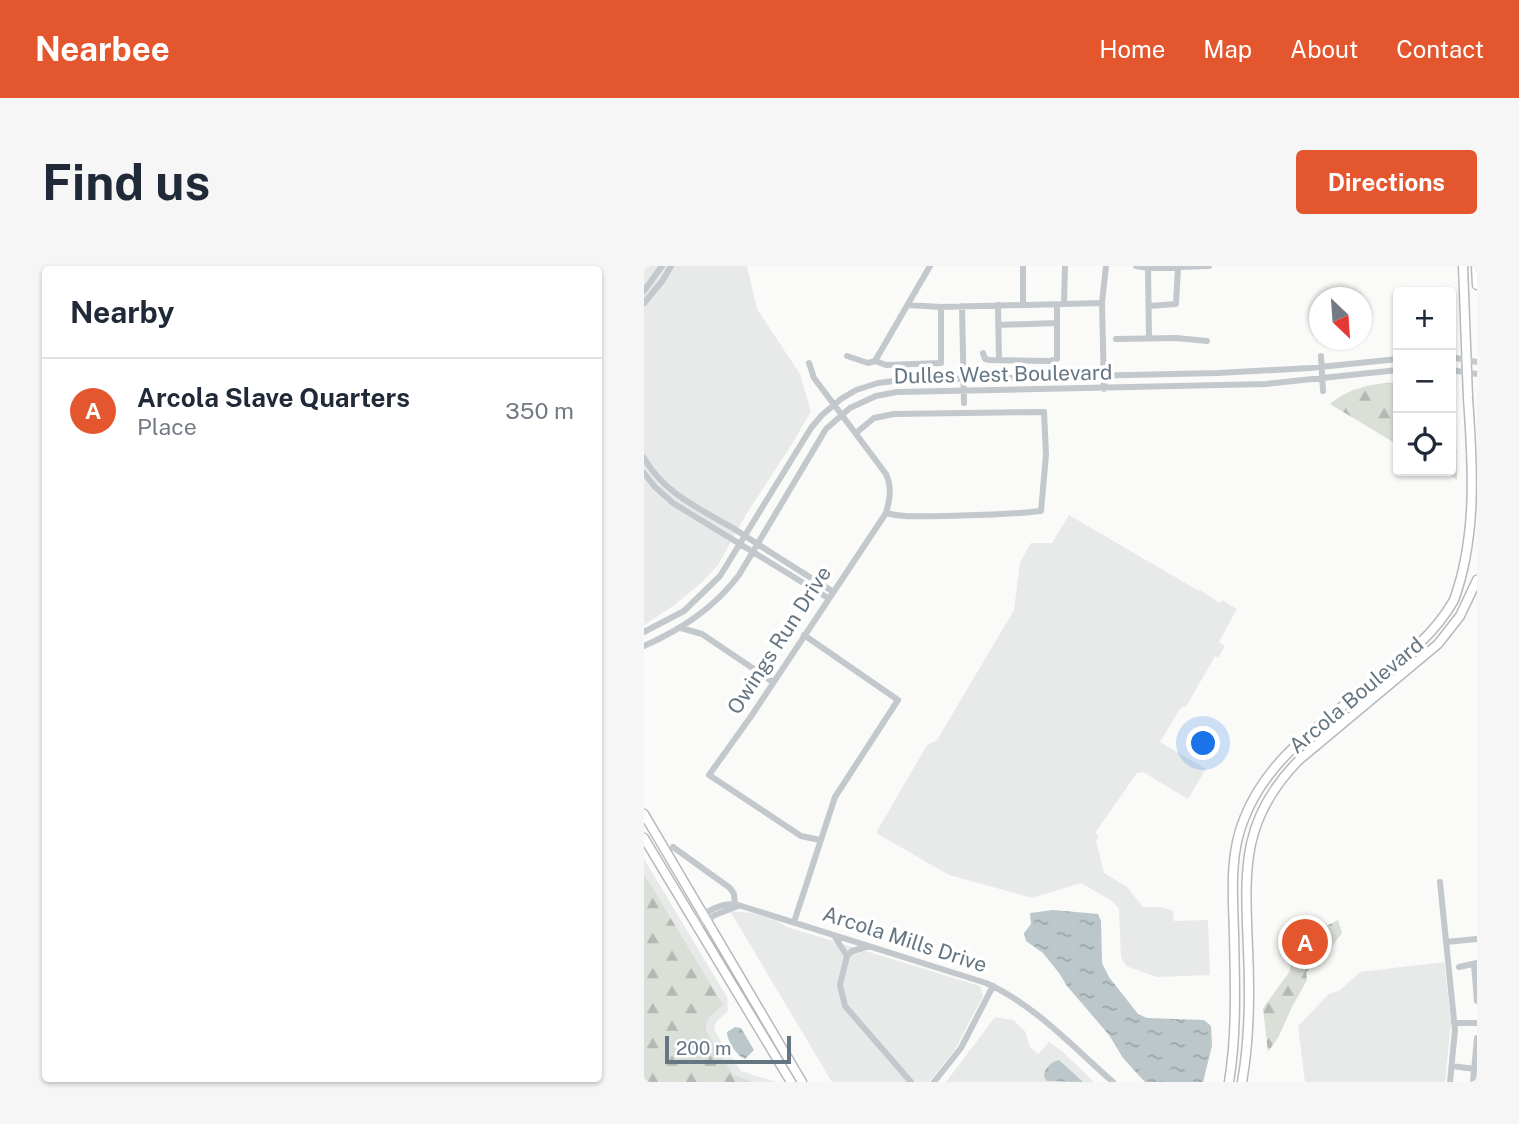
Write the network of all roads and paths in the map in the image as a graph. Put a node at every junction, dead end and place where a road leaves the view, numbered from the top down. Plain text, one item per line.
1 (662, 266) edge
2 (671, 266) edge
3 (930, 266) edge
4 (1023, 266) edge
5 (1065, 266) edge
6 (1106, 266) edge
7 (1139, 266) edge
8 (1209, 266) edge
9 (1464, 266) edge
10 (1476, 266) edge
11 (1178, 267) edge
12 (1149, 268) junction
13 (1477, 285) edge
14 (644, 291) edge
15 (644, 303) edge
16 (1102, 303) junction
17 (908, 304) junction
18 (1061, 304) junction
19 (998, 305) junction
20 (1023, 305) junction
21 (962, 306) junction
22 (1149, 306) junction
23 (941, 307) junction
24 (1057, 323) junction
25 (998, 325) junction
26 (1116, 339) dead end
27 (1149, 339) junction
28 (1207, 341) dead end
29 (983, 353) dead end
30 (847, 356) dead end
31 (1321, 356) dead end
32 (1456, 358) edge
33 (1393, 359) edge
34 (1468, 359) junction
35 (999, 360) junction
36 (875, 361) junction
37 (1477, 362) edge
38 (809, 363) dead end
39 (1321, 366) junction
40 (1393, 371) edge
41 (1473, 373) edge
42 (1104, 376) junction
43 (963, 379) junction
44 (1322, 379) junction
45 (1104, 389) junction
46 (963, 391) junction
47 (1323, 391) dead end
48 (964, 403) dead end
49 (834, 404) junction
50 (841, 414) junction
51 (856, 433) junction
52 (644, 458) edge
53 (644, 473) edge
54 (886, 513) junction
55 (745, 536) junction
56 (741, 543) junction
57 (756, 547) junction
58 (1477, 580) edge
59 (830, 595) junction
60 (698, 616) junction
61 (681, 628) junction
62 (644, 632) edge
63 (702, 634) junction
64 (804, 635) junction
65 (644, 646) edge
66 (774, 682) junction
67 (644, 814) edge
68 (644, 838) edge
69 (820, 839) junction
70 (673, 847) dead end
71 (1440, 882) dead end
72 (736, 906) junction
73 (705, 917) junction
74 (794, 922) junction
75 (694, 924) junction
76 (832, 934) junction
77 (1477, 939) edge
78 (1446, 942) junction
79 (870, 946) junction
80 (846, 956) junction
81 (1475, 963) edge
82 (1459, 967) dead end
83 (993, 986) junction
84 (1477, 1001) edge
85 (1454, 1023) junction
86 (1477, 1023) edge
87 (1477, 1038) edge
88 (1477, 1046) edge
89 (1452, 1066) junction
90 (1476, 1069) edge
91 (790, 1082) edge
92 (802, 1082) edge
93 (911, 1082) edge
94 (934, 1082) edge
95 (1113, 1082) edge
96 (1229, 1082) edge
97 (1242, 1082) edge
98 (1450, 1082) edge
99 (1473, 1082) edge

1 - 14 street
2 - 15 street
3 - 17 street
4 - 20 street
5 - 18 street
6 - 16 street
7 - 12 street
8 - 11 street
9 - 34 main road, Arcola Boulevard
10 - 13 main road
11 - 12 street
11 - 22 street
12 - 22 street
16 - 18 street
16 - 42 street
17 - 23 street
17 - 36 street
18 - 20 street
18 - 24 street
19 - 20 street
19 - 21 street
19 - 25 street
21 - 23 street
21 - 43 street
22 - 27 street
23 - 36 street
24 - 25 street
24 - 35 street
25 - 35 street
26 - 27 street
27 - 28 street
29 - 35 street
30 - 36 street
31 - 39 street
32 - 34 street
33 - 39 street, Dulles West Boulevard
34 - 37 street
34 - 41 main road, Arcola Boulevard
38 - 49 street, Owings Run Drive
39 - 42 street, Dulles West Boulevard
39 - 44 street
40 - 44 street, Dulles West Boulevard
41 - 96 main road, Arcola Boulevard
42 - 43 street, Dulles West Boulevard
42 - 45 street
43 - 46 street
43 - 49 street, Dulles West Boulevard
44 - 45 street, Dulles West Boulevard
44 - 47 street
45 - 46 street, Dulles West Boulevard
46 - 48 street
46 - 50 street, Dulles West Boulevard
49 - 50 street, Owings Run Drive
49 - 55 street, Dulles West Boulevard
50 - 51 street, Owings Run Drive
50 - 57 street, Dulles West Boulevard
51 - 54 street, Owings Run Drive
51 - 54 street
52 - 55 street
53 - 56 street
54 - 59 street, Owings Run Drive
55 - 56 street, Dulles West Boulevard
55 - 57 street
56 - 57 street
56 - 62 street, Dulles West Boulevard
57 - 59 street
57 - 60 street, Dulles West Boulevard
58 - 97 main road, Arcola Boulevard
59 - 64 street, Owings Run Drive
60 - 61 street, Dulles West Boulevard
60 - 63 street
61 - 63 street
61 - 65 street, Dulles West Boulevard
63 - 66 street
64 - 66 street, Owings Run Drive
64 - 69 street
66 - 69 street, Owings Run Drive
67 - 73 main road
68 - 75 main road
69 - 74 street
70 - 72 street
71 - 78 street
72 - 73 street
72 - 74 street, Arcola Mills Drive
73 - 75 street
73 - 92 main road
74 - 76 street, Arcola Mills Drive
75 - 91 main road
76 - 79 street, Arcola Mills Drive
76 - 80 street
77 - 78 street
78 - 85 street
79 - 80 street
79 - 83 street, Arcola Mills Drive
80 - 93 street
81 - 82 street
81 - 84 street
83 - 94 street
83 - 95 street, Arcola Mills Drive
85 - 86 street
85 - 89 street
87 - 88 street
88 - 90 street
89 - 90 street
89 - 98 street
90 - 99 street

